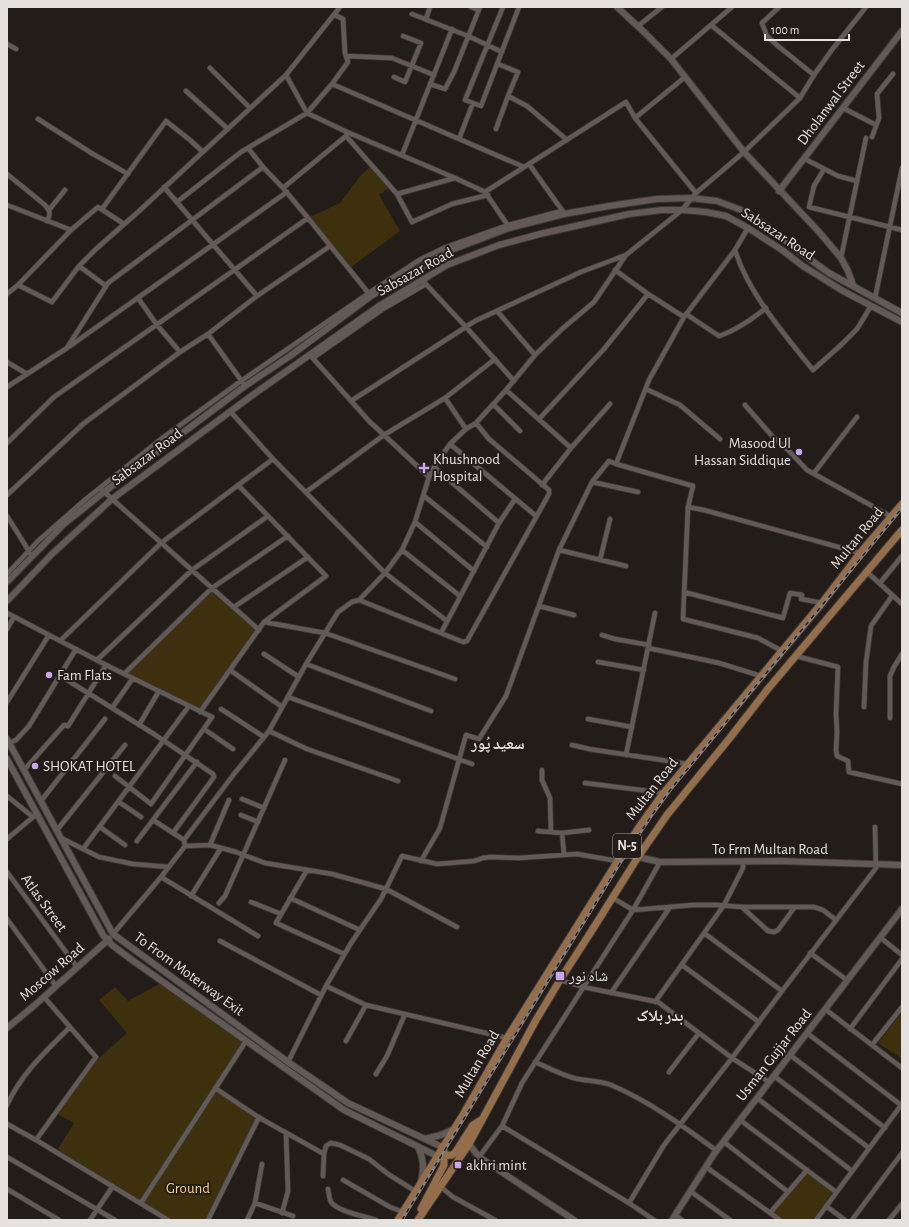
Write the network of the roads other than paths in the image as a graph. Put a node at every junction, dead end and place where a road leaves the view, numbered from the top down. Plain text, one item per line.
1 (340, 7) edge
2 (430, 7) edge
3 (471, 7) edge
4 (504, 7) edge
5 (519, 7) edge
6 (617, 7) edge
7 (662, 7) edge
8 (732, 7) edge
9 (779, 7) edge
10 (866, 7) edge
11 (479, 8) edge
12 (412, 14) dead end
13 (335, 15) junction
14 (426, 19) junction
15 (711, 25) junction
16 (638, 26) junction
17 (452, 29) junction
18 (902, 31) edge
19 (403, 36) dead end
20 (468, 36) junction
21 (7, 44) edge
22 (488, 45) junction
23 (16, 48) dead end
24 (502, 52) junction
25 (346, 56) junction
26 (671, 59) junction
27 (498, 64) junction
28 (412, 66) junction
29 (210, 68) dead end
30 (814, 74) junction
31 (893, 74) dead end
32 (286, 75) junction
33 (434, 75) junction
34 (394, 77) dead end
35 (685, 77) junction
36 (332, 84) junction
37 (430, 84) junction
38 (186, 91) dead end
39 (508, 96) junction
40 (800, 98) junction
41 (473, 103) junction
42 (250, 108) junction
43 (843, 108) junction
44 (307, 113) junction
45 (635, 118) junction
46 (38, 119) dead end
47 (417, 120) junction
48 (876, 125) junction
49 (228, 129) junction
50 (496, 129) dead end
51 (347, 134) junction
52 (872, 137) dead end
53 (866, 138) dead end
54 (459, 139) junction
55 (567, 140) junction
56 (248, 148) junction
57 (203, 152) junction
58 (744, 152) junction
59 (402, 155) junction
60 (805, 159) junction
61 (529, 164) junction
62 (263, 167) junction
63 (524, 167) junction
64 (902, 168) edge
65 (824, 169) junction
66 (7, 174) edge
67 (128, 174) junction
68 (455, 178) junction
69 (857, 181) junction
70 (164, 187) junction
71 (65, 190) dead end
72 (285, 190) junction
73 (900, 190) edge
74 (780, 191) junction
75 (487, 193) junction
76 (397, 194) junction
77 (694, 195) junction
78 (177, 202) junction
79 (7, 205) edge
80 (102, 209) junction
81 (49, 210) junction
82 (682, 210) junction
83 (563, 213) junction
84 (850, 217) junction
85 (308, 218) junction
86 (192, 219) junction
87 (47, 221) junction
88 (124, 224) junction
89 (508, 226) junction
90 (890, 227) junction
91 (748, 228) junction
92 (71, 230) junction
93 (902, 230) edge
94 (213, 244) junction
95 (330, 246) junction
96 (735, 250) junction
97 (626, 255) junction
98 (841, 258) junction
99 (79, 266) junction
100 (235, 269) junction
101 (615, 270) junction
102 (836, 277) junction
103 (424, 282) junction
104 (18, 285) junction
105 (853, 285) junction
106 (106, 286) junction
107 (834, 286) junction
108 (7, 294) edge
109 (370, 294) junction
110 (648, 294) junction
111 (258, 296) junction
112 (138, 298) junction
113 (875, 298) junction
114 (871, 306) junction
115 (766, 308) junction
116 (497, 311) junction
117 (901, 311) edge
118 (685, 316) junction
119 (902, 322) edge
120 (157, 325) junction
121 (466, 327) junction
122 (208, 334) junction
123 (67, 348) junction
124 (180, 352) junction
125 (536, 355) junction
126 (290, 356) junction
127 (312, 357) junction
128 (495, 359) junction
129 (7, 362) edge
130 (296, 364) junction
131 (27, 374) junction
132 (514, 381) junction
133 (243, 384) junction
134 (7, 387) edge
135 (646, 389) junction
136 (506, 390) junction
137 (445, 398) junction
138 (351, 401) junction
139 (493, 404) junction
140 (610, 404) dead end
141 (745, 406) dead end
142 (230, 411) junction
143 (857, 417) dead end
144 (539, 419) junction
145 (476, 422) junction
146 (466, 429) junction
147 (520, 431) dead end
148 (384, 435) junction
149 (720, 439) dead end
150 (7, 443) edge
151 (450, 444) junction
152 (571, 448) junction
153 (273, 459) junction
154 (616, 464) junction
155 (434, 467) junction
156 (814, 473) junction
157 (429, 477) junction
158 (592, 482) junction
159 (238, 485) junction
160 (542, 485) junction
161 (102, 490) junction
162 (306, 492) junction
163 (638, 492) dead end
164 (7, 495) edge
165 (424, 496) junction
166 (112, 499) junction
167 (515, 499) junction
168 (902, 504) edge
169 (688, 507) junction
170 (7, 516) edge
171 (268, 516) junction
172 (536, 516) junction
173 (892, 517) junction
174 (610, 519) dead end
175 (415, 522) junction
176 (499, 523) junction
177 (902, 530) edge
178 (288, 536) junction
179 (161, 543) junction
180 (487, 547) junction
181 (402, 550) junction
182 (559, 550) junction
183 (31, 553) junction
184 (860, 553) junction
185 (902, 556) edge
186 (308, 557) junction
187 (600, 560) junction
188 (626, 566) dead end
189 (192, 570) junction
190 (474, 571) junction
191 (866, 572) junction
192 (385, 573) junction
193 (7, 574) edge
194 (7, 581) edge
195 (880, 584) junction
196 (212, 588) junction
197 (684, 592) junction
198 (460, 596) junction
199 (892, 596) junction
200 (359, 600) junction
201 (7, 601) edge
202 (822, 603) junction
203 (902, 604) edge
204 (538, 606) junction
205 (234, 607) junction
206 (7, 613) edge
207 (655, 613) dead end
208 (574, 615) dead end
209 (14, 617) junction
210 (447, 621) junction
211 (264, 622) junction
212 (7, 629) edge
213 (259, 630) junction
214 (325, 633) junction
215 (441, 633) junction
216 (49, 635) junction
217 (602, 635) dead end
218 (60, 641) junction
219 (648, 647) junction
220 (76, 649) junction
221 (782, 651) junction
222 (264, 654) dead end
223 (902, 654) edge
224 (796, 656) junction
225 (97, 660) junction
226 (598, 662) dead end
227 (106, 664) junction
228 (306, 664) junction
229 (230, 670) junction
230 (644, 670) junction
231 (124, 674) junction
232 (59, 675) junction
233 (299, 676) junction
234 (761, 676) junction
235 (133, 678) junction
236 (455, 679) dead end
237 (159, 691) junction
238 (88, 693) junction
239 (288, 697) junction
240 (7, 702) edge
241 (189, 706) junction
242 (864, 706) dead end
243 (282, 707) junction
244 (112, 708) junction
245 (221, 709) dead end
246 (431, 711) dead end
247 (200, 712) junction
248 (890, 718) dead end
249 (105, 719) dead end
250 (588, 719) dead end
251 (140, 725) junction
252 (632, 727) junction
253 (204, 728) junction
254 (269, 731) junction
255 (264, 737) junction
256 (163, 740) junction
257 (8, 741) edge
258 (125, 745) dead end
259 (572, 745) dead end
260 (233, 749) dead end
261 (186, 755) junction
262 (626, 755) junction
263 (7, 759) edge
264 (285, 760) dead end
265 (460, 760) junction
266 (197, 762) junction
267 (472, 764) dead end
268 (688, 764) junction
269 (24, 770) junction
270 (542, 770) dead end
271 (114, 776) dead end
272 (398, 781) dead end
273 (585, 783) dead end
274 (902, 784) edge
275 (130, 788) junction
276 (664, 793) junction
277 (7, 796) edge
278 (242, 799) dead end
279 (229, 800) dead end
280 (41, 801) junction
281 (119, 802) junction
282 (264, 808) junction
283 (240, 815) dead end
284 (35, 816) junction
285 (140, 817) dead end
286 (153, 820) junction
287 (258, 822) junction
288 (100, 827) junction
289 (875, 827) dead end
290 (57, 830) junction
291 (538, 830) dead end
292 (588, 830) dead end
293 (551, 832) junction
294 (173, 833) junction
295 (562, 833) junction
296 (61, 838) junction
297 (7, 839) edge
298 (184, 840) junction
299 (137, 841) dead end
300 (124, 845) dead end
301 (210, 845) junction
302 (186, 846) junction
303 (221, 848) junction
304 (83, 849) junction
305 (564, 854) junction
306 (243, 855) junction
307 (638, 857) junction
308 (422, 861) junction
309 (617, 861) junction
310 (660, 862) junction
311 (743, 862) junction
312 (876, 864) junction
313 (902, 865) edge
314 (169, 867) junction
315 (308, 870) junction
316 (7, 872) edge
317 (161, 878) junction
318 (386, 889) junction
319 (191, 896) junction
320 (290, 898) junction
321 (613, 898) junction
322 (251, 902) dead end
323 (219, 904) dead end
324 (724, 905) junction
325 (670, 907) junction
326 (742, 907) junction
327 (794, 908) junction
328 (902, 909) edge
329 (634, 910) junction
330 (281, 914) junction
331 (7, 919) edge
332 (836, 920) junction
333 (457, 927) dead end
334 (360, 930) junction
335 (704, 933) junction
336 (113, 934) junction
337 (258, 936) dead end
338 (881, 938) junction
339 (107, 940) junction
340 (220, 941) dead end
341 (810, 953) junction
342 (344, 954) junction
343 (902, 955) edge
344 (902, 959) edge
345 (682, 964) junction
346 (77, 967) junction
347 (560, 980) junction
348 (847, 980) junction
349 (56, 986) junction
350 (326, 986) junction
351 (583, 988) junction
352 (782, 990) junction
353 (611, 993) junction
354 (321, 995) junction
355 (44, 996) junction
356 (655, 1002) junction
357 (366, 1005) junction
358 (902, 1007) edge
359 (825, 1009) junction
360 (405, 1014) junction
361 (759, 1022) junction
362 (70, 1026) junction
363 (7, 1028) edge
364 (850, 1029) junction
365 (700, 1033) junction
366 (807, 1033) junction
367 (507, 1038) junction
368 (246, 1041) junction
369 (346, 1041) dead end
370 (872, 1045) junction
371 (790, 1055) junction
372 (732, 1058) junction
373 (288, 1062) junction
374 (535, 1062) junction
375 (902, 1068) edge
376 (669, 1072) dead end
377 (376, 1074) dead end
378 (774, 1076) junction
379 (769, 1082) junction
380 (215, 1088) junction
381 (757, 1098) junction
382 (7, 1105) edge
383 (902, 1105) edge
384 (258, 1117) junction
385 (483, 1119) junction
386 (740, 1120) junction
387 (7, 1124) edge
388 (680, 1124) junction
389 (502, 1126) junction
390 (884, 1128) junction
391 (454, 1129) junction
392 (286, 1133) junction
393 (425, 1139) junction
394 (36, 1140) junction
395 (724, 1142) junction
396 (469, 1144) junction
397 (418, 1147) junction
398 (442, 1147) junction
399 (869, 1148) junction
400 (716, 1151) junction
401 (902, 1152) edge
402 (324, 1154) junction
403 (7, 1156) edge
404 (441, 1156) junction
405 (479, 1157) junction
406 (262, 1164) dead end
407 (706, 1166) junction
408 (807, 1170) junction
409 (852, 1171) junction
410 (322, 1176) dead end
411 (343, 1180) dead end
412 (421, 1182) junction
413 (113, 1186) junction
414 (441, 1187) junction
415 (7, 1188) edge
416 (328, 1189) dead end
417 (415, 1191) junction
418 (690, 1191) junction
419 (788, 1192) junction
420 (836, 1192) junction
421 (141, 1203) junction
422 (255, 1203) junction
423 (629, 1203) junction
424 (902, 1204) edge
425 (826, 1206) junction
426 (97, 1209) junction
427 (403, 1212) junction
428 (282, 1213) junction
429 (770, 1213) junction
430 (292, 1216) dead end
431 (673, 1218) edge
432 (418, 1219) edge
433 (59, 1220) edge
434 (90, 1220) edge
435 (115, 1220) edge
436 (168, 1220) edge
437 (208, 1220) edge
438 (247, 1220) edge
439 (376, 1220) edge
440 (398, 1220) edge
441 (495, 1220) edge
442 (574, 1220) edge
443 (654, 1220) edge
444 (682, 1220) edge
445 (730, 1220) edge
446 (780, 1220) edge
447 (816, 1220) edge
448 (845, 1220) edge
449 (852, 1220) edge
450 (889, 1220) edge

1 - 13 street
2 - 14 street
3 - 11 street
4 - 22 street
5 - 24 street
6 - 16 main road
7 - 16 street
8 - 15 street
9 - 30 street
10 - 30 street
11 - 20 street
12 - 14 street
13 - 25 street
13 - 32 street
14 - 17 street
15 - 26 street
15 - 40 street
16 - 26 main road
17 - 20 street
17 - 33 street
18 - 43 main road, Dholanwal Street
19 - 28 street
20 - 22 street
20 - 37 street
21 - 23 street
22 - 24 street
22 - 41 street
24 - 27 street
25 - 28 street
25 - 36 street
26 - 35 main road
27 - 39 street
27 - 41 street
28 - 33 street
28 - 34 street
29 - 42 street
30 - 40 street
31 - 48 street
32 - 42 street
32 - 44 street
33 - 37 street
35 - 45 street
35 - 58 main road
36 - 44 street
36 - 47 street
37 - 47 street
38 - 49 street
39 - 50 street
39 - 55 street
40 - 58 street
41 - 54 street
42 - 49 street
43 - 48 street
43 - 60 main road, Dholanwal Street
44 - 51 street
44 - 56 street
45 - 55 street
45 - 77 street
46 - 67 street
47 - 54 street
47 - 59 street
48 - 52 street
49 - 57 street
51 - 59 street
51 - 72 street
51 - 76 street
53 - 69 street
54 - 63 street
55 - 61 street
56 - 62 street
56 - 78 street
57 - 67 street
57 - 70 street
58 - 74 main road
58 - 77 street
59 - 68 street
60 - 65 street
60 - 74 main road, Dholanwal Street
61 - 63 street
61 - 83 street
62 - 72 street
62 - 86 street
63 - 75 street
64 - 73 street
65 - 69 street
65 - 84 street
66 - 81 street
67 - 80 street
68 - 75 street
68 - 76 street
69 - 84 street
70 - 78 street
70 - 88 street
71 - 81 street
72 - 85 street
72 - 94 street
73 - 90 street
74 - 98 main road
75 - 76 street
75 - 89 street
77 - 82 street
77 - 83 main road, Sabsazar Road
77 - 102 main road, Sabsazar Road
78 - 86 street
79 - 87 street
80 - 88 street
80 - 92 street
81 - 87 street
82 - 91 main road, Sabsazar Road
82 - 97 street
82 - 103 main road, Sabsazar Road
83 - 89 main road, Sabsazar Road
84 - 90 street
84 - 98 street
85 - 95 street
85 - 100 street
86 - 94 street
86 - 106 street
87 - 92 street
88 - 99 street
89 - 109 main road, Sabsazar Road
90 - 93 street
90 - 113 street
91 - 96 street
91 - 107 main road, Sabsazar Road
92 - 104 street
94 - 100 street
94 - 112 street
95 - 109 street
95 - 111 street
96 - 115 street
96 - 118 street
97 - 101 street
97 - 116 street
98 - 105 main road
99 - 104 street
99 - 106 street
100 - 111 street
100 - 120 street
101 - 110 street
101 - 125 street
102 - 105 main road, Sabsazar Road
102 - 107 main road
103 - 121 street
103 - 127 main road, Sabsazar Road
104 - 108 street
105 - 113 main road, Sabsazar Road
106 - 123 street
107 - 114 main road, Sabsazar Road
109 - 126 main road, Sabsazar Road
109 - 133 street
110 - 118 street
110 - 144 street
111 - 122 street
112 - 120 street
112 - 123 street
113 - 117 main road, Sabsazar Road
114 - 115 street
114 - 119 main road, Sabsazar Road
115 - 118 street
116 - 121 street
116 - 125 street
118 - 135 street
120 - 124 street
120 - 150 street
121 - 128 street
121 - 138 street
122 - 124 street
122 - 133 street
123 - 131 street
124 - 164 street
125 - 132 street
126 - 130 main road
126 - 133 main road, Sabsazar Road
127 - 130 main road, Sabsazar Road
127 - 138 street
128 - 132 street
128 - 137 street
129 - 131 street
130 - 142 main road, Sabsazar Road
131 - 134 street
132 - 136 street
133 - 161 main road, Sabsazar Road
135 - 149 street
135 - 154 street
136 - 139 street
136 - 144 street
137 - 146 street
137 - 148 street
138 - 148 street
139 - 145 street
139 - 147 street
140 - 152 street
141 - 156 street
142 - 153 street
142 - 166 main road, Sabsazar Road
143 - 156 street
144 - 152 street
145 - 146 street
145 - 160 street
146 - 151 street
148 - 157 street
148 - 162 street
151 - 155 street
151 - 167 street
152 - 160 street
153 - 159 street
153 - 162 street
154 - 158 street
154 - 169 street
155 - 157 street
155 - 176 street
156 - 173 street
157 - 165 street
158 - 163 street
158 - 182 street
159 - 171 street
159 - 179 street
160 - 172 street
161 - 166 street
161 - 183 main road, Sabsazar Road
162 - 192 street
165 - 175 street
165 - 180 street
166 - 179 street
166 - 201 main road, Sabsazar Road
167 - 172 street
167 - 176 street
168 - 173 main road, Multan Road / N-5
169 - 184 street
169 - 197 street
170 - 183 street
171 - 178 street
171 - 189 street
172 - 215 street
173 - 184 main road, Multan Road / N-5
174 - 187 street
175 - 181 street
175 - 190 street
176 - 180 street
177 - 191 main road, Multan Road / N-5
178 - 186 street
178 - 196 street
179 - 189 street
179 - 218 street
180 - 190 street
181 - 192 street
181 - 198 street
182 - 187 street
182 - 204 street
183 - 193 street
183 - 194 main road, Sabsazar Road
184 - 202 main road, Multan Road / N-5
185 - 195 street
186 - 205 street
186 - 211 street
187 - 188 street
189 - 196 street
189 - 225 street
190 - 198 street
191 - 195 street
191 - 224 main road, Multan Road / N-5
192 - 200 street
192 - 210 street
195 - 199 street
196 - 205 street
196 - 231 street
197 - 202 street
197 - 221 street
198 - 210 street
199 - 203 street
199 - 242 street
200 - 214 street
200 - 215 street
202 - 221 main road, Multan Road / N-5
204 - 208 street
204 - 265 street
205 - 213 street
206 - 209 street
207 - 219 street
209 - 212 street
209 - 216 street
210 - 215 street
211 - 213 street
211 - 214 street
213 - 229 street
214 - 228 street
214 - 236 street
216 - 218 street
216 - 240 street
217 - 219 street
218 - 220 street
219 - 230 street
219 - 234 street
220 - 225 street
220 - 232 street
221 - 234 main road, Multan Road / N-5
222 - 233 street
223 - 248 street
224 - 274 street
224 - 307 main road, Multan Road / N-5
225 - 227 street
226 - 230 street
227 - 231 street
227 - 238 street
228 - 233 street
228 - 246 street
229 - 243 street
229 - 247 street
230 - 252 street
231 - 235 street
232 - 238 street
232 - 257 street
233 - 239 street
234 - 268 main road, Multan Road / N-5
235 - 237 street
235 - 244 street
237 - 241 street
237 - 251 street
238 - 244 street
238 - 269 street
239 - 243 street
239 - 265 street
241 - 247 street
241 - 256 street
243 - 254 street
244 - 251 street
245 - 255 street
247 - 253 street
249 - 280 street
250 - 252 street
251 - 256 street
252 - 262 street
253 - 260 street
253 - 261 street
254 - 255 street
254 - 272 street
255 - 298 street
256 - 261 street
256 - 275 street
257 - 269 main road, To From Moterway Exit
258 - 290 street
259 - 262 street
261 - 266 street
261 - 275 street
262 - 268 street
263 - 284 main road, To From Moterway Exit
264 - 282 street
265 - 267 street
265 - 308 street
266 - 286 street
266 - 294 street
268 - 276 main road, Multan Road / N-5
269 - 280 main road, To From Moterway Exit
270 - 293 street
271 - 275 street
273 - 276 street
275 - 281 street
276 - 309 main road, Multan Road / N-5
277 - 284 street
278 - 282 street
279 - 301 street
280 - 290 main road, To From Moterway Exit
281 - 285 street
281 - 288 street
282 - 287 street
283 - 287 street
284 - 297 street
284 - 339 main road, To From Moterway Exit
286 - 294 street
286 - 299 street
287 - 306 street
288 - 300 street
288 - 304 street
289 - 312 street
290 - 296 main road, To From Moterway Exit
291 - 293 street
292 - 295 street
293 - 295 street
294 - 298 street
295 - 305 street
296 - 304 street
296 - 336 main road, To From Moterway Exit
298 - 302 street
301 - 302 street
301 - 303 street
302 - 314 street
303 - 306 street
303 - 319 street
304 - 314 street
305 - 308 street
305 - 309 street
306 - 315 street
306 - 323 street
307 - 310 main road, To Frm Multan Road
307 - 321 main road, Multan Road / N-5
308 - 318 street
309 - 367 main road, Multan Road / N-5
310 - 311 main road, To Frm Multan Road
310 - 329 street
311 - 312 main road, To Frm Multan Road
311 - 324 street
312 - 313 main road, To Frm Multan Road
312 - 332 street
314 - 317 street
315 - 318 street
315 - 320 street
316 - 346 street, Atlas Street
317 - 319 street
317 - 336 street
318 - 333 street
318 - 334 street
319 - 337 street
320 - 330 street
320 - 334 street
321 - 329 street
321 - 347 main road, Multan Road / N-5
322 - 330 street
324 - 325 street
324 - 326 street
324 - 335 street
325 - 329 street
325 - 353 street
326 - 327 street
326 - 327 street
327 - 332 street
328 - 338 main road, Usman Gujjar Road
329 - 351 street
330 - 342 street
331 - 349 street
332 - 341 street
334 - 342 street
335 - 345 street
335 - 352 street
336 - 339 main road, Moscow Road
336 - 373 main road, To From Moterway Exit
338 - 343 street
338 - 348 main road, Usman Gujjar Road
339 - 346 main road, Moscow Road
339 - 368 main road, To From Moterway Exit
340 - 354 street
341 - 348 street
341 - 352 street
342 - 350 street
344 - 364 street
345 - 356 street
345 - 361 street
346 - 349 main road, Moscow Road
347 - 351 street
347 - 385 main road, Multan Road / N-5
348 - 359 main road, Usman Gujjar Road
349 - 355 main road, Moscow Road
350 - 354 street
350 - 357 street
351 - 353 street
351 - 374 street
352 - 361 street
353 - 356 street
354 - 373 street
355 - 362 street
355 - 363 main road, Moscow Road
356 - 365 street
357 - 360 street
357 - 369 street
358 - 370 street
359 - 364 street
359 - 366 main road, Usman Gujjar Road
360 - 367 street
360 - 377 street
361 - 372 street
362 - 382 street
362 - 394 street
364 - 370 street
365 - 372 street
365 - 376 street
366 - 371 main road, Usman Gujjar Road
366 - 383 street
367 - 391 main road, Multan Road / N-5
368 - 380 street
368 - 397 main road, To From Moterway Exit
370 - 375 street
371 - 378 main road, Usman Gujjar Road
371 - 390 street
372 - 379 street
372 - 388 street
373 - 393 main road, To From Moterway Exit
374 - 388 street
374 - 389 street
378 - 379 main road, Usman Gujjar Road
378 - 399 street
379 - 381 main road, Usman Gujjar Road
380 - 384 street
380 - 421 street
381 - 386 main road, Usman Gujjar Road
381 - 409 street
383 - 390 street
384 - 392 street
384 - 437 street
385 - 396 main road, Multan Road / N-5
385 - 404 main road
386 - 395 main road, Usman Gujjar Road
386 - 408 street
387 - 394 street
388 - 400 street
388 - 423 street
389 - 405 street
389 - 423 street
390 - 399 street
391 - 393 main road
391 - 398 main road, Multan Road / N-5
392 - 402 street
392 - 428 street
393 - 398 main road, To From Moterway Exit
394 - 413 street
395 - 400 main road, Usman Gujjar Road
395 - 419 street
396 - 405 main road
396 - 414 main road, Multan Road / N-5
397 - 404 main road, To From Moterway Exit
397 - 412 main road
398 - 404 main road, Multan Road / N-5
399 - 409 street
400 - 407 main road, Usman Gujjar Road
401 - 449 street
402 - 410 street
402 - 417 street
403 - 426 street
404 - 412 main road, Multan Road / N-5
404 - 432 main road
405 - 442 main road
406 - 422 street
407 - 418 main road, Usman Gujjar Road
407 - 429 street
408 - 419 street
408 - 420 street
409 - 420 street
411 - 427 street
412 - 417 main road, Multan Road / N-5
413 - 421 street
413 - 426 street
414 - 432 main road, Multan Road / N-5
414 - 441 street
415 - 433 street
416 - 439 street
417 - 427 main road, Multan Road / N-5
418 - 431 main road, Usman Gujjar Road
418 - 445 street
419 - 429 street
420 - 425 street
421 - 436 street
422 - 428 street
422 - 438 street
423 - 443 street
424 - 450 street
425 - 447 street
425 - 448 street
426 - 434 street
426 - 435 street
427 - 440 main road, Multan Road / N-5
428 - 430 street
429 - 446 street
431 - 444 street

